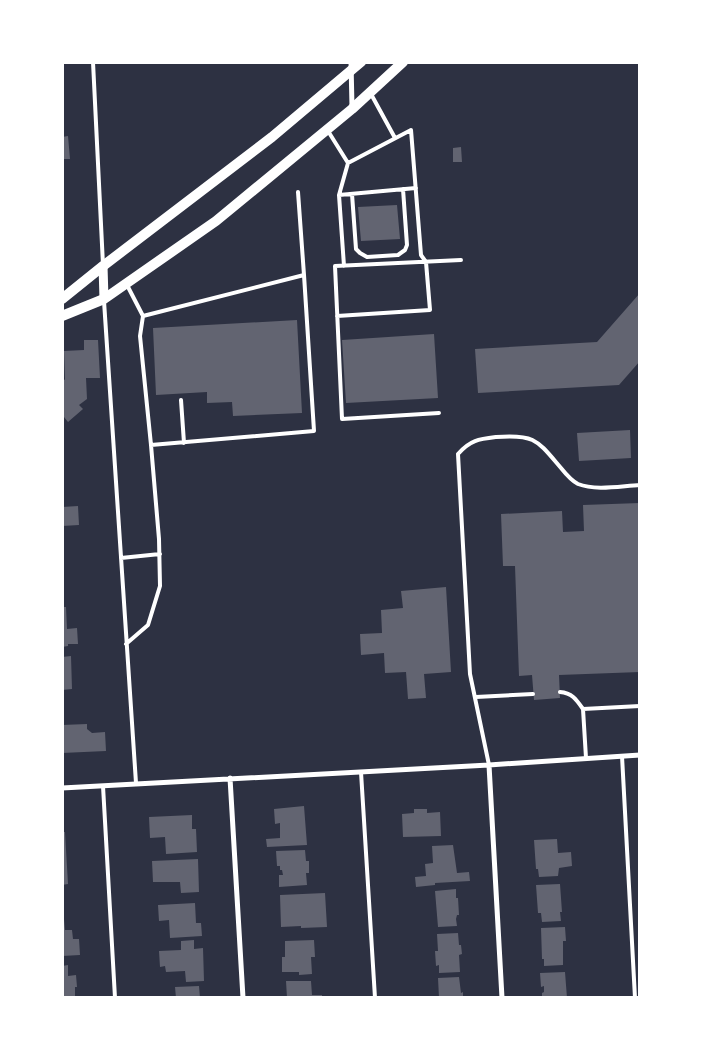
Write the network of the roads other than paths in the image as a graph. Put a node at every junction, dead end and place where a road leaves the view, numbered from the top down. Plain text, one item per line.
1 (93, 62) edge
2 (361, 62) edge
3 (403, 62) edge
4 (351, 67) edge
5 (370, 92) junction
6 (352, 108) junction
7 (327, 129) junction
8 (395, 138) junction
9 (348, 163) junction
10 (416, 188) junction
11 (403, 189) junction
12 (298, 192) dead end
13 (339, 194) junction
14 (352, 194) junction
15 (461, 260) dead end
16 (426, 262) junction
17 (103, 266) junction
18 (344, 266) junction
19 (304, 274) junction
20 (126, 284) junction
21 (62, 299) edge
22 (104, 299) junction
23 (62, 316) edge
24 (143, 316) junction
25 (337, 316) junction
26 (181, 400) dead end
27 (439, 413) dead end
28 (184, 443) junction
29 (151, 446) junction
30 (640, 485) edge
31 (160, 554) junction
32 (121, 558) junction
33 (126, 644) junction
34 (560, 692) dead end
35 (533, 694) dead end
36 (476, 697) junction
37 (640, 706) edge
38 (583, 709) junction
39 (640, 755) edge
40 (622, 756) junction
41 (586, 758) junction
42 (489, 765) junction
43 (361, 772) junction
44 (230, 778) junction
45 (136, 783) junction
46 (103, 786) junction
47 (62, 788) edge
48 (115, 998) edge
49 (243, 998) edge
50 (375, 998) edge
51 (502, 998) edge
52 (635, 998) edge

1 - 17 lane
2 - 4 main road
3 - 5 main road
4 - 6 street
4 - 17 main road
5 - 6 main road
5 - 8 lane
6 - 7 main road
7 - 9 lane
7 - 20 main road
8 - 9 lane
8 - 10 lane
9 - 13 lane
10 - 11 lane
10 - 16 lane
11 - 14 lane
11 - 14 lane
12 - 19 lane
13 - 14 lane
13 - 18 lane
15 - 16 lane
16 - 18 lane
16 - 25 lane
17 - 21 main road
17 - 22 street
18 - 25 lane
19 - 24 lane
19 - 28 lane
20 - 22 main road
20 - 24 lane
22 - 23 main road
22 - 32 lane
24 - 29 lane
25 - 27 lane
26 - 28 lane
28 - 29 lane
29 - 31 lane
30 - 36 lane
31 - 32 lane
31 - 33 lane
32 - 33 lane
33 - 45 lane
34 - 38 lane
35 - 36 lane
36 - 42 lane
37 - 38 lane
38 - 41 lane
39 - 40 street
40 - 41 street
40 - 52 lane
41 - 42 street
42 - 43 street
42 - 51 street
43 - 44 street
43 - 50 lane
44 - 45 street
44 - 49 street
45 - 46 street
46 - 47 street
46 - 48 lane

